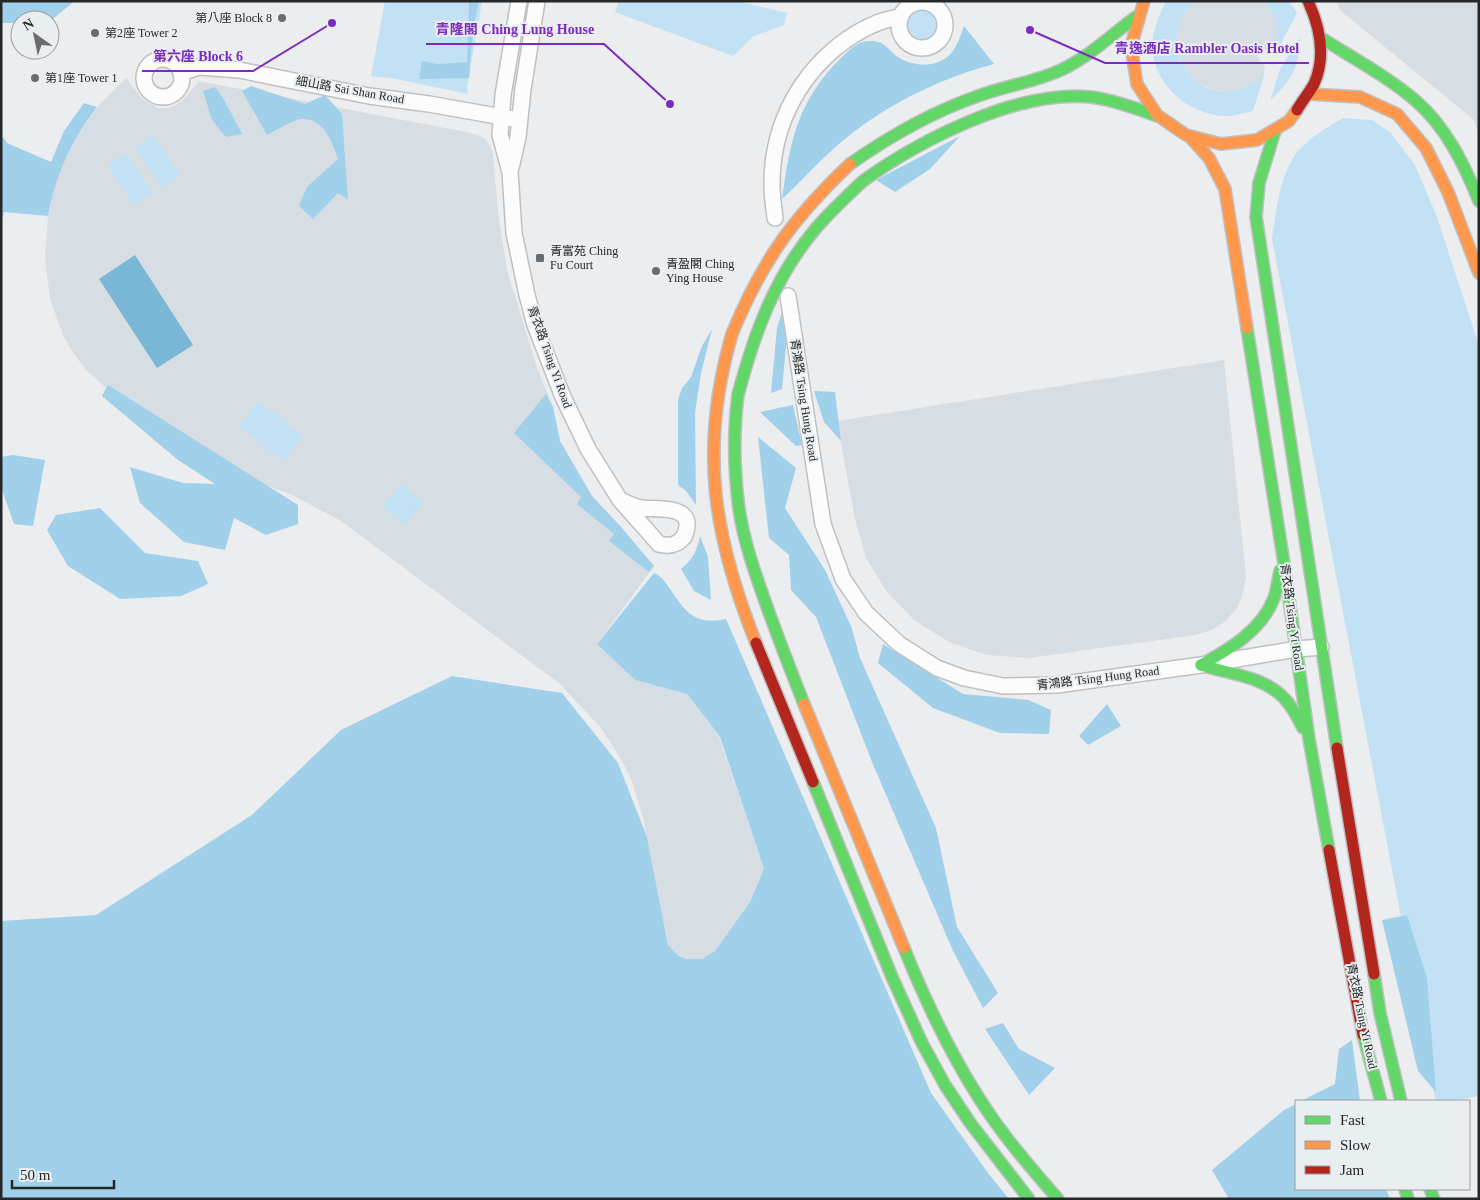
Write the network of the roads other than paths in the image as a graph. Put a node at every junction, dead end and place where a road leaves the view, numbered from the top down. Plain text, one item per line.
1 (519, 1) edge
2 (537, 1) edge
3 (1144, 1) edge
4 (1308, 1) edge
5 (900, 17) dead end
6 (1136, 17) junction
7 (1320, 37) junction
8 (181, 72) dead end
9 (1309, 94) junction
10 (500, 116) junction
11 (1157, 116) junction
12 (519, 120) junction
13 (1275, 131) junction
14 (1192, 139) junction
15 (510, 172) junction
16 (1479, 201) edge
17 (775, 218) dead end
18 (1479, 274) edge
19 (788, 296) dead end
20 (620, 500) dead end
21 (1283, 557) junction
22 (1321, 646) junction
23 (1297, 649) junction
24 (1201, 665) junction
25 (1309, 739) junction
26 (1381, 1100) edge
27 (1401, 1100) edge
28 (1029, 1199) edge
29 (1058, 1199) edge

1 - 10 street, 青衣路 Tsing Yi Road
2 - 12 street, 青衣路 Tsing Yi Road
3 - 6 main road, 青衣路 Tsing Yi Road
4 - 7 main road, 青衣路 Tsing Yi Road
5 - 17 street
6 - 11 main road, 青衣路 Tsing Yi Road
6 - 28 main road, bridge
7 - 9 main road, 青衣路 Tsing Yi Road
7 - 16 main road
8 - 10 street, 細山路 Sai Shan Road
9 - 13 main road, 青衣路 Tsing Yi Road
9 - 18 main road
10 - 12 street, 細山路 Sai Shan Road
10 - 15 street, 青衣路 Tsing Yi Road
11 - 14 main road, 青衣路 Tsing Yi Road
11 - 29 main road, bridge
12 - 15 street, 青衣路 Tsing Yi Road
13 - 14 main road, 青衣路 Tsing Yi Road
13 - 22 main road, 青衣路 Tsing Yi Road
14 - 21 main road, 青衣路 Tsing Yi Road
15 - 20 street, 青衣路 Tsing Yi Road
19 - 24 street, 青鴻路 Tsing Hung Road
21 - 23 main road, 青衣路 Tsing Yi Road
21 - 24 main road
22 - 23 street, 青鴻路 Tsing Hung Road
22 - 27 main road, 青衣路 Tsing Yi Road
23 - 24 street, 青鴻路 Tsing Hung Road
23 - 25 main road, 青衣路 Tsing Yi Road
24 - 25 main road
25 - 26 main road, 青衣路 Tsing Yi Road

